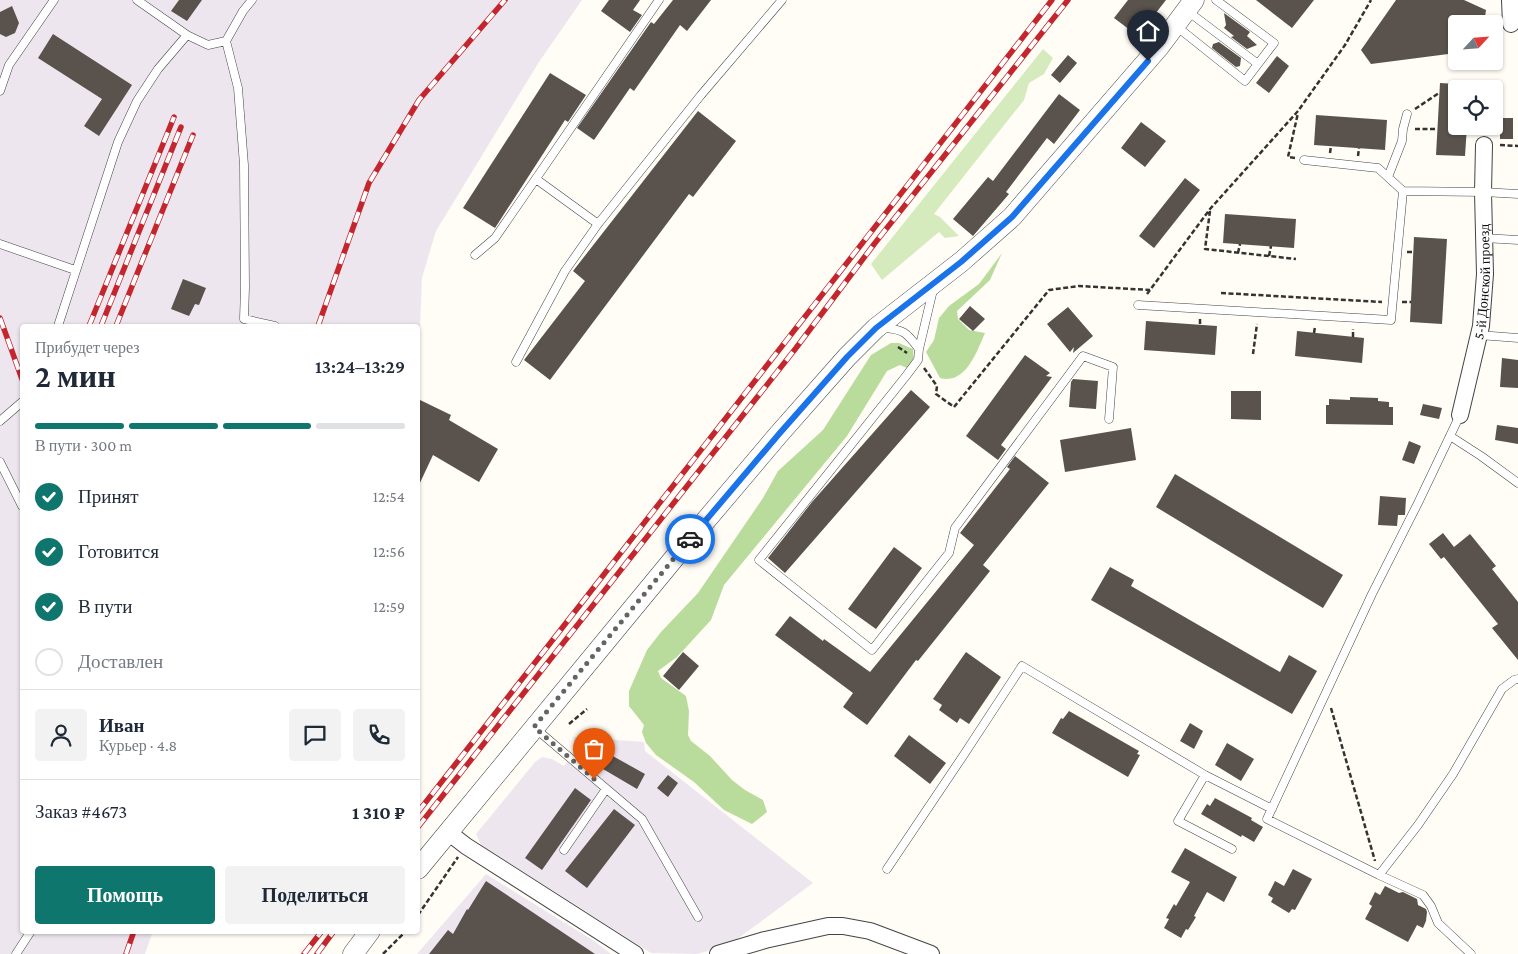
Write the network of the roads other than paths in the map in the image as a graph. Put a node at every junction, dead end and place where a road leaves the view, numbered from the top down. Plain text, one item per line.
1 (54, 0) edge
2 (137, 0) edge
3 (252, 0) edge
4 (659, 0) edge
5 (782, 0) edge
6 (1216, 0) edge
7 (1510, 0) edge
8 (1185, 12) edge
9 (1514, 25) edge
10 (187, 35) junction
11 (226, 41) junction
12 (1258, 64) junction
13 (0, 91) edge
14 (1407, 114) road end
15 (1484, 145) dead end
16 (1304, 160) road end
17 (1388, 177) junction
18 (536, 178) junction
19 (1403, 191) junction
20 (1483, 192) junction
21 (1518, 194) edge
22 (598, 224) junction
23 (1484, 238) junction
24 (1518, 240) edge
25 (0, 244) edge
26 (475, 255) dead end
27 (75, 270) junction
28 (935, 282) junction
29 (1138, 306) road end
30 (59, 324) edge
31 (266, 324) edge
32 (876, 328) junction
33 (1479, 335) junction
34 (1518, 338) edge
35 (919, 349) junction
36 (516, 362) dead end
37 (20, 404) edge
38 (1460, 414) joint
39 (1109, 419) dead end
40 (0, 421) edge
41 (1450, 436) junction
42 (0, 462) edge
43 (1518, 483) edge
44 (20, 502) edge
45 (1518, 679) edge
46 (534, 727) junction
47 (1205, 775) junction
48 (606, 789) junction
49 (1272, 809) junction
50 (448, 832) junction
51 (1232, 848) dead end
52 (564, 850) dead end
53 (420, 867) edge
54 (887, 869) dead end
55 (1378, 875) junction
56 (698, 917) dead end
57 (29, 934) edge
58 (368, 934) edge
59 (16, 954) edge
60 (353, 954) edge
61 (636, 954) edge
62 (718, 954) edge
63 (931, 954) edge
64 (1471, 954) edge

1 - 13 lane
2 - 10 lane
3 - 11 lane
4 - 18 lane
5 - 22 lane
6 - 12 lane
7 - 9 street
8 - 12 lane
8 - 12 lane
8 - 28 street
10 - 11 lane
10 - 27 lane
11 - 31 lane
14 - 17 lane
15 - 20 street, 5-й Донской проезд
16 - 17 lane
17 - 19 lane
18 - 22 lane
18 - 26 lane
19 - 20 lane
19 - 29 lane
20 - 21 lane
20 - 23 street, 5-й Донской проезд
22 - 36 lane
23 - 24 lane
23 - 33 street, 5-й Донской проезд
25 - 27 lane
27 - 30 lane
28 - 32 street
28 - 35 lane
32 - 35 lane
32 - 46 street
33 - 34 lane
33 - 38 street, 5-й Донской проезд
35 - 39 lane
37 - 40 lane
38 - 41 lane
41 - 43 lane
41 - 49 lane
42 - 44 lane
45 - 55 lane
46 - 48 lane
46 - 50 street
47 - 49 lane
47 - 51 lane
47 - 54 lane
48 - 52 lane
48 - 56 lane
49 - 55 lane
50 - 53 street
50 - 61 street
55 - 64 lane
57 - 59 lane
58 - 60 street
62 - 63 street

